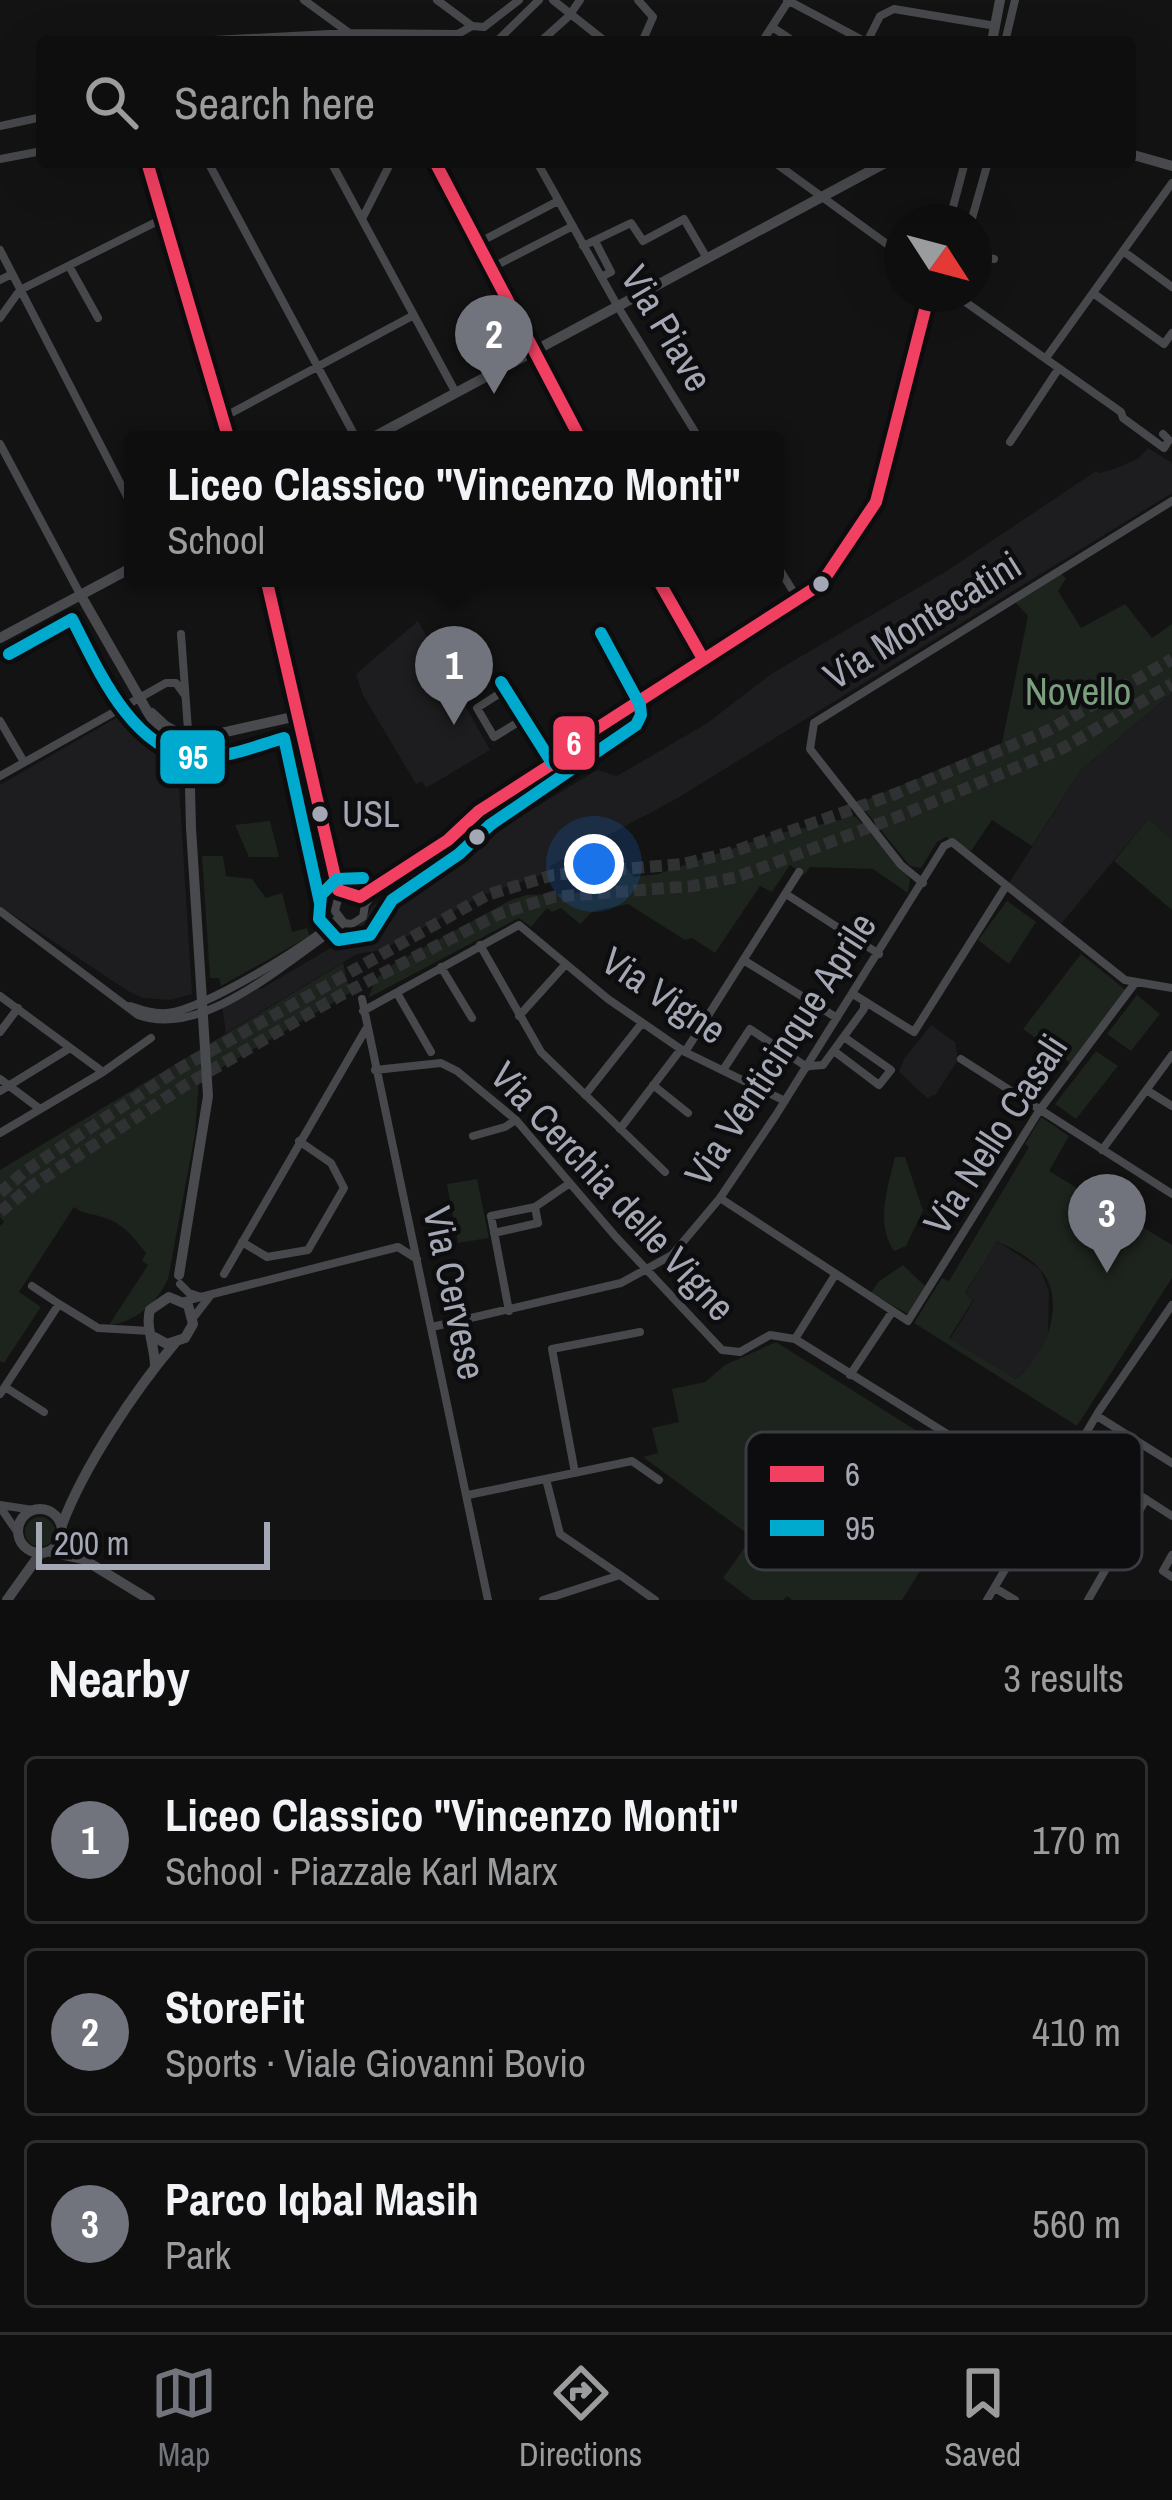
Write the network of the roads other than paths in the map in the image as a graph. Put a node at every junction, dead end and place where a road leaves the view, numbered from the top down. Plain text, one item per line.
1 (304, 0) edge
2 (437, 0) edge
3 (519, 0) edge
4 (539, 0) edge
5 (554, 0) edge
6 (580, 0) edge
7 (638, 0) edge
8 (1000, 0) edge
9 (1015, 0) edge
10 (788, 1) edge
11 (569, 16) junction
12 (472, 26) junction
13 (996, 26) junction
14 (772, 27) junction
15 (349, 32) junction
16 (279, 36) edge
17 (388, 36) edge
18 (418, 36) edge
19 (502, 36) edge
20 (547, 36) edge
21 (597, 36) edge
22 (645, 36) edge
23 (766, 36) edge
24 (786, 36) edge
25 (855, 36) edge
26 (869, 36) edge
27 (994, 36) edge
28 (1006, 36) edge
29 (36, 118) edge
30 (0, 126) edge
31 (36, 152) edge
32 (1136, 156) edge
33 (0, 158) edge
34 (1172, 166) edge
35 (148, 168) edge
36 (211, 168) edge
37 (334, 168) edge
38 (388, 168) edge
39 (439, 168) edge
40 (540, 168) edge
41 (783, 168) edge
42 (876, 168) edge
43 (963, 168) edge
44 (986, 168) edge
45 (1172, 182) edge
46 (824, 196) junction
47 (558, 201) junction
48 (954, 204) edge
49 (976, 204) edge
50 (363, 217) junction
51 (164, 218) junction
52 (572, 226) junction
53 (595, 241) junction
54 (884, 241) edge
55 (478, 243) junction
56 (584, 246) junction
57 (0, 250) edge
58 (1123, 251) junction
59 (704, 255) dead end
60 (69, 266) junction
61 (491, 268) junction
62 (12, 274) junction
63 (601, 277) junction
64 (0, 280) edge
65 (1172, 287) edge
66 (20, 290) junction
67 (1093, 293) junction
68 (618, 307) junction
69 (924, 312) edge
70 (980, 312) edge
71 (413, 315) junction
72 (0, 318) edge
73 (98, 318) dead end
74 (1172, 333) edge
75 (535, 351) junction
76 (1046, 358) junction
77 (318, 365) junction
78 (1059, 368) junction
79 (456, 393) junction
80 (223, 418) junction
81 (227, 431) edge
82 (351, 431) edge
83 (385, 431) edge
84 (575, 431) edge
85 (694, 431) edge
86 (1163, 434) dead end
87 (1010, 442) dead end
88 (0, 444) edge
89 (124, 491) edge
90 (1172, 501) edge
91 (124, 572) edge
92 (784, 576) edge
93 (268, 587) edge
94 (662, 587) edge
95 (80, 594) junction
96 (798, 599) junction
97 (181, 634) dead end
98 (0, 638) edge
99 (702, 658) junction
100 (184, 694) junction
101 (138, 698) junction
102 (298, 716) junction
103 (525, 718) junction
104 (0, 721) edge
105 (191, 740) junction
106 (24, 762) junction
107 (552, 764) junction
108 (0, 776) edge
109 (187, 780) junction
110 (799, 872) dead end
111 (922, 883) junction
112 (1006, 886) junction
113 (340, 894) junction
114 (786, 894) junction
115 (362, 901) junction
116 (0, 911) edge
117 (341, 920) junction
118 (480, 945) junction
119 (879, 954) junction
120 (745, 961) junction
121 (565, 965) junction
122 (441, 968) junction
123 (1135, 982) junction
124 (1172, 988) edge
125 (397, 993) junction
126 (853, 994) junction
127 (0, 996) edge
128 (362, 999) dead end
129 (864, 1001) junction
130 (18, 1008) junction
131 (363, 1011) junction
132 (519, 1016) junction
133 (472, 1018) dead end
134 (837, 1018) junction
135 (642, 1023) junction
136 (367, 1028) junction
137 (0, 1032) edge
138 (844, 1037) junction
139 (151, 1038) dead end
140 (70, 1048) junction
141 (683, 1050) junction
142 (834, 1051) junction
143 (431, 1052) dead end
144 (1172, 1055) edge
145 (961, 1059) dead end
146 (807, 1066) junction
147 (375, 1070) junction
148 (723, 1070) junction
149 (103, 1072) junction
150 (3, 1085) edge
151 (653, 1085) junction
152 (1148, 1091) junction
153 (585, 1096) junction
154 (784, 1101) junction
155 (1172, 1106) edge
156 (40, 1109) junction
157 (1039, 1111) junction
158 (688, 1113) dead end
159 (515, 1120) junction
160 (620, 1130) junction
161 (0, 1132) edge
162 (473, 1136) dead end
163 (299, 1141) junction
164 (1102, 1150) junction
165 (665, 1172) dead end
166 (571, 1184) junction
167 (1172, 1194) edge
168 (720, 1198) junction
169 (535, 1207) junction
170 (494, 1233) junction
171 (412, 1235) junction
172 (242, 1242) junction
173 (398, 1247) junction
174 (418, 1260) junction
175 (649, 1271) junction
176 (224, 1274) dead end
177 (835, 1275) junction
178 (179, 1280) junction
179 (32, 1286) dead end
180 (215, 1291) junction
181 (202, 1297) junction
182 (162, 1299) junction
183 (182, 1301) junction
184 (58, 1304) junction
185 (1172, 1305) edge
186 (509, 1312) junction
187 (892, 1312) junction
188 (148, 1315) junction
189 (193, 1318) junction
190 (126, 1327) junction
191 (432, 1327) junction
192 (640, 1332) dead end
193 (152, 1334) junction
194 (794, 1339) junction
195 (175, 1343) junction
196 (155, 1366) junction
197 (850, 1375) junction
198 (2, 1391) edge
199 (44, 1412) dead end
200 (1097, 1416) junction
201 (942, 1432) edge
202 (1087, 1432) edge
203 (1123, 1432) edge
204 (1142, 1444) edge
205 (1172, 1463) edge
206 (575, 1473) junction
207 (546, 1479) junction
208 (659, 1480) dead end
209 (75, 1492) junction
210 (468, 1495) junction
211 (1142, 1496) edge
212 (1146, 1499) junction
213 (0, 1506) edge
214 (1142, 1506) edge
215 (37, 1509) junction
216 (1172, 1516) edge
217 (62, 1528) junction
218 (19, 1537) junction
219 (45, 1553) junction
220 (1172, 1556) edge
221 (82, 1559) junction
222 (1005, 1570) edge
223 (1105, 1570) edge
224 (620, 1575) junction
225 (1172, 1577) edge
226 (19, 1582) junction
227 (994, 1588) junction
228 (7, 1600) edge
229 (149, 1600) edge
230 (488, 1600) edge
231 (543, 1600) edge
232 (655, 1600) edge
233 (987, 1600) edge
234 (1015, 1600) edge
235 (1088, 1600) edge

1 - 15 street
2 - 12 street
3 - 12 street
4 - 19 street
5 - 11 street
6 - 11 street
7 - 22 street
8 - 13 main road
9 - 28 street
10 - 14 street
10 - 25 street
11 - 20 street
11 - 21 street
12 - 18 street
13 - 26 street
13 - 27 main road
14 - 23 street
14 - 24 street
15 - 16 street
15 - 17 street
29 - 30 street
31 - 33 street
32 - 34 main road
35 - 51 street
36 - 77 street
37 - 50 street
38 - 50 street
39 - 55 street
40 - 47 street, Via Piave
41 - 46 street
42 - 46 main road
43 - 48 street
44 - 49 street
45 - 58 street
46 - 54 street
46 - 68 main road
47 - 52 street, Via Piave
47 - 55 street
50 - 71 street
51 - 60 street
51 - 80 street
52 - 56 street, Via Piave
52 - 61 street
53 - 56 street, Via Piave
53 - 59 street, Via Piave
53 - 63 street
55 - 61 street
56 - 63 street, Via Piave
57 - 62 street
58 - 65 street
58 - 67 street
60 - 66 street
60 - 73 street
61 - 75 street
62 - 64 street
62 - 66 street
63 - 68 street, Via Piave
66 - 72 street
66 - 89 street
67 - 74 street
67 - 76 street
68 - 75 main road
68 - 85 street, Via Piave
69 - 96 street
70 - 76 street
71 - 77 street
71 - 79 street
75 - 79 main road
75 - 84 street
76 - 78 street
77 - 80 street
77 - 82 street
78 - 86 street
78 - 87 street
79 - 83 main road
80 - 81 street
88 - 95 street
90 - 111 street, Via Montecatini
91 - 95 main road
92 - 96 street
93 - 102 main road
94 - 99 street
95 - 98 main road
95 - 101 main road
96 - 99 street
97 - 100 street
99 - 107 street
100 - 101 street
100 - 105 street
101 - 105 street
101 - 106 street
101 - 109 main road
102 - 105 main road
102 - 113 street
103 - 103 street
103 - 107 street
104 - 106 street
105 - 109 main road
106 - 108 street
107 - 115 street
109 - 178 main road, bridge
110 - 114 street
111 - 112 street, Via Venticinque Aprile
111 - 119 street, Via Venticinque Aprile
112 - 123 street
112 - 129 street
113 - 115 street
113 - 117 street
114 - 119 street
114 - 120 street
115 - 117 street
116 - 117 street
118 - 121 street, Via Vigne
118 - 122 street
118 - 132 street
119 - 126 street, Via Venticinque Aprile
120 - 134 street
120 - 141 street
121 - 132 street
121 - 135 street, Via Vigne
122 - 125 street
122 - 133 street
123 - 124 street
123 - 157 street, Via Nello Casali
125 - 131 street
125 - 143 street
126 - 129 street
126 - 134 street, Via Venticinque Aprile
127 - 130 street
128 - 131 street, Via Cervese
129 - 138 street
130 - 137 street
130 - 140 street
131 - 136 street, Via Cervese
132 - 153 street
134 - 146 street, Via Venticinque Aprile
135 - 141 street, Via Vigne
135 - 153 street
136 - 147 street, Via Cervese
136 - 163 street
138 - 142 street
138 - 142 street
139 - 149 street
140 - 149 street
140 - 150 street
141 - 148 street, Via Vigne
141 - 151 street
142 - 146 street
144 - 152 street
145 - 157 street
146 - 148 street
146 - 154 street, Via Venticinque Aprile
147 - 159 street, Via Cerchia delle Vigne
147 - 171 street, Via Cervese
148 - 154 street, Via Vigne
149 - 156 street
150 - 156 street
151 - 158 street
151 - 160 street
152 - 155 street
152 - 164 street
153 - 160 street
154 - 168 street, Via Venticinque Aprile
156 - 161 street
157 - 164 street
157 - 187 street, Via Nello Casali
159 - 162 street
159 - 166 street, Via Cerchia delle Vigne
160 - 165 street
163 - 172 street
163 - 172 street
164 - 167 street
166 - 169 street
166 - 175 street, Via Cerchia delle Vigne
168 - 175 street, Via Venticinque Aprile
168 - 177 street
169 - 170 street
169 - 170 street
170 - 186 street
171 - 173 street
171 - 174 street, Via Cervese
172 - 176 street
173 - 174 street
173 - 180 street
174 - 191 street, Via Cervese
175 - 186 street, Via Venticinque Aprile
175 - 194 street, Via Cerchia delle Vigne
177 - 187 street
177 - 194 street
178 - 181 street
178 - 182 main road
178 - 183 main road
179 - 184 street
180 - 181 street
180 - 189 street
181 - 183 street
182 - 183 main road
182 - 188 main road
183 - 189 main road
184 - 190 street
184 - 198 street
185 - 200 street
186 - 191 street, Via Venticinque Aprile
187 - 197 street
188 - 190 street
188 - 193 main road
189 - 195 main road
190 - 193 street
191 - 210 street, Via Cervese
192 - 206 street
193 - 195 main road
193 - 196 main road
194 - 197 street
195 - 196 main road
196 - 209 main road
197 - 201 street
198 - 199 street
200 - 202 street
200 - 203 street
204 - 205 street
206 - 207 street
206 - 208 street
207 - 210 street
207 - 224 street
209 - 215 main road
209 - 217 main road
210 - 230 street, Via Cervese
211 - 212 street
212 - 214 street
212 - 216 street
213 - 215 street
213 - 218 street
215 - 217 main road
215 - 218 main road
217 - 219 main road
217 - 221 main road
218 - 219 main road
218 - 226 main road
219 - 221 main road
219 - 226 main road
220 - 225 street
221 - 229 main road
222 - 227 street
223 - 235 street
224 - 231 street
224 - 232 street
226 - 228 main road
227 - 233 street
227 - 234 street

